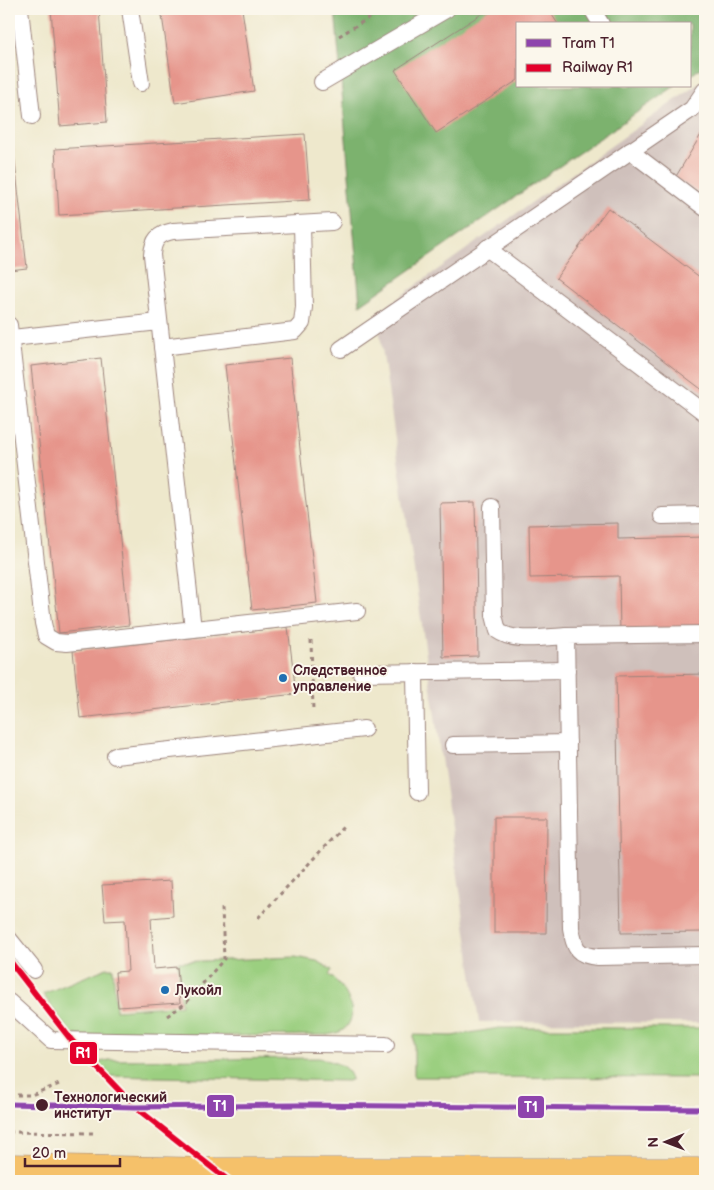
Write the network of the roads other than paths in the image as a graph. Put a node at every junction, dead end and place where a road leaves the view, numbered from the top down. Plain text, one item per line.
1 (20, 9) edge
2 (130, 9) edge
3 (447, 9) edge
4 (592, 9) edge
5 (600, 22) edge
6 (322, 82) dead end
7 (141, 83) dead end
8 (705, 90) edge
9 (32, 116) dead end
10 (630, 151) junction
11 (705, 208) edge
12 (332, 222) dead end
13 (302, 224) junction
14 (487, 248) junction
15 (159, 322) junction
16 (10, 332) edge
17 (162, 348) junction
18 (341, 348) dead end
19 (705, 413) edge
20 (492, 507) dead end
21 (705, 515) edge
22 (662, 516) dead end
23 (357, 611) dead end
24 (193, 629) junction
25 (705, 634) edge
26 (566, 636) junction
27 (567, 670) junction
28 (415, 672) junction
29 (360, 673) dead end
30 (364, 729) dead end
31 (568, 743) junction
32 (453, 745) dead end
33 (115, 756) dead end
34 (417, 792) dead end
35 (9, 939) edge
36 (705, 955) edge
37 (34, 970) dead end
38 (9, 1002) edge
39 (386, 1046) dead end
40 (9, 1168) edge
41 (705, 1172) edge

1 - 9 lane
2 - 7 lane
3 - 6 lane
4 - 5 lane
8 - 10 lane
10 - 11 lane
10 - 14 lane
12 - 13 lane
13 - 15 lane
13 - 17 lane
14 - 18 lane
14 - 19 lane
15 - 16 lane
15 - 17 lane
16 - 24 lane
17 - 24 lane
20 - 26 lane
21 - 22 lane
23 - 24 lane
25 - 26 lane
26 - 27 lane
27 - 28 lane
27 - 31 lane
28 - 29 lane
28 - 34 lane
30 - 33 lane
31 - 32 lane
31 - 36 lane
35 - 37 lane
38 - 39 lane
40 - 41 main road

